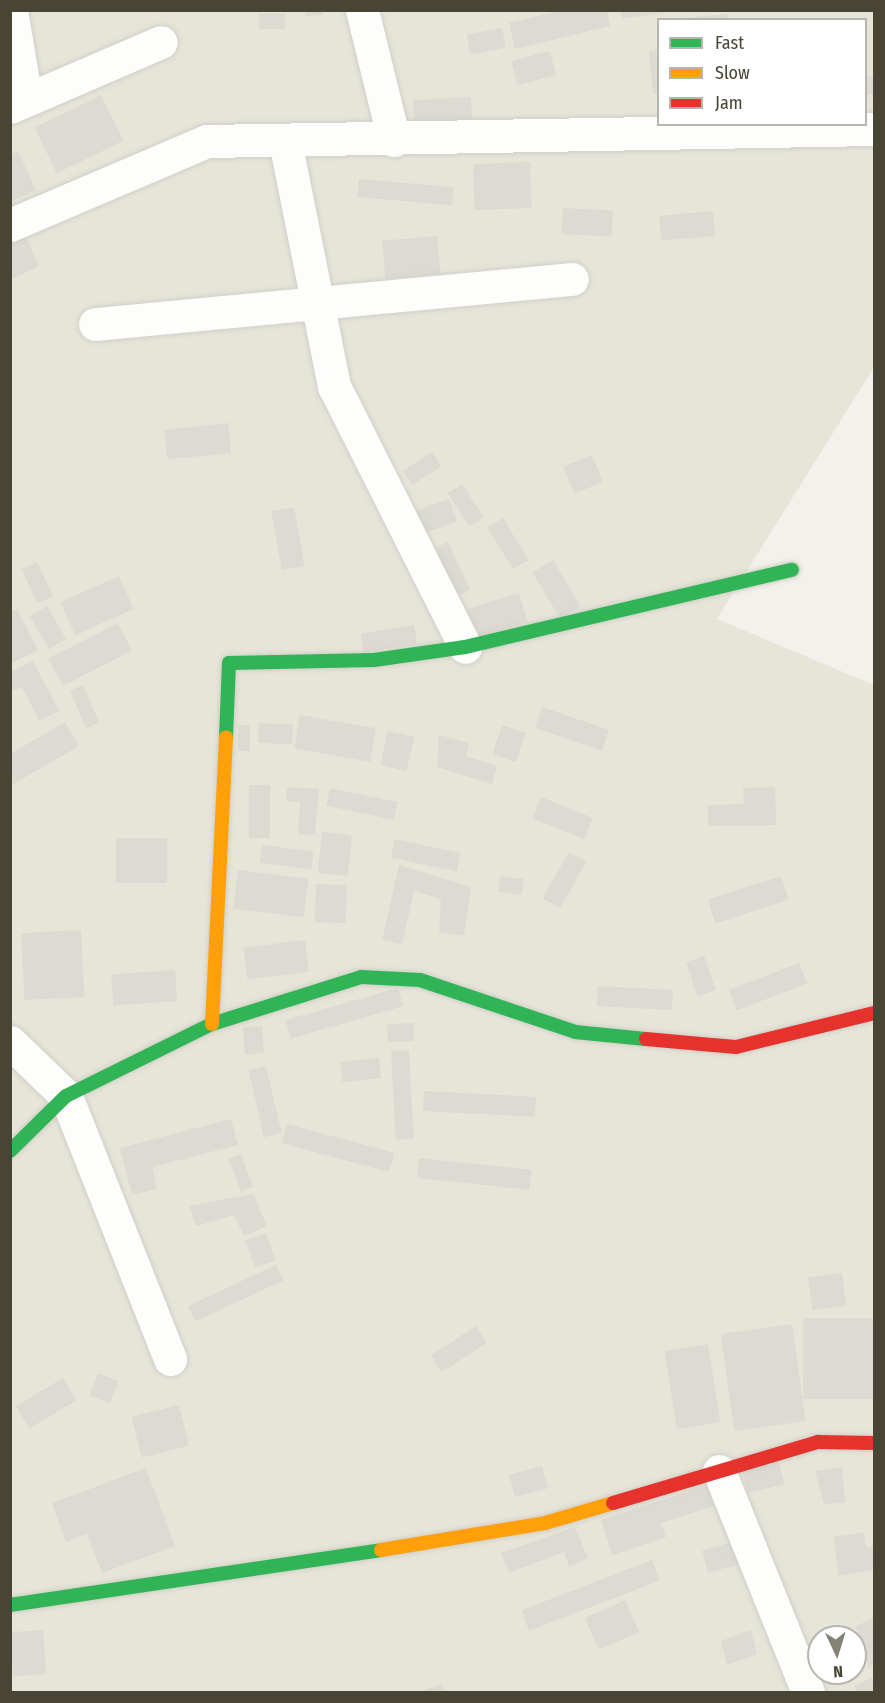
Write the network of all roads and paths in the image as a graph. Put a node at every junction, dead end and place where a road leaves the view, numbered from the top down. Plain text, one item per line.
1 (11, 10) edge
2 (362, 10) edge
3 (161, 42) dead end
4 (18, 104) edge
5 (874, 129) edge
6 (393, 140) junction
7 (285, 141) junction
8 (10, 225) edge
9 (572, 279) dead end
10 (318, 303) junction
11 (95, 324) dead end
12 (792, 570) dead end
13 (465, 647) junction
14 (874, 1013) edge
15 (212, 1024) junction
16 (10, 1042) edge
17 (66, 1096) junction
18 (10, 1151) edge
19 (170, 1359) dead end
20 (874, 1443) edge
21 (719, 1471) junction
22 (10, 1605) edge
23 (808, 1692) edge

1 - 4 street
2 - 6 street
3 - 4 street
5 - 6 street
6 - 7 street
7 - 8 street
7 - 10 street
9 - 10 street
10 - 11 street
10 - 13 street
12 - 13 street
13 - 15 street
14 - 15 street
15 - 17 street
16 - 17 street
17 - 18 street
17 - 19 street
20 - 21 street
21 - 22 street
21 - 23 street

